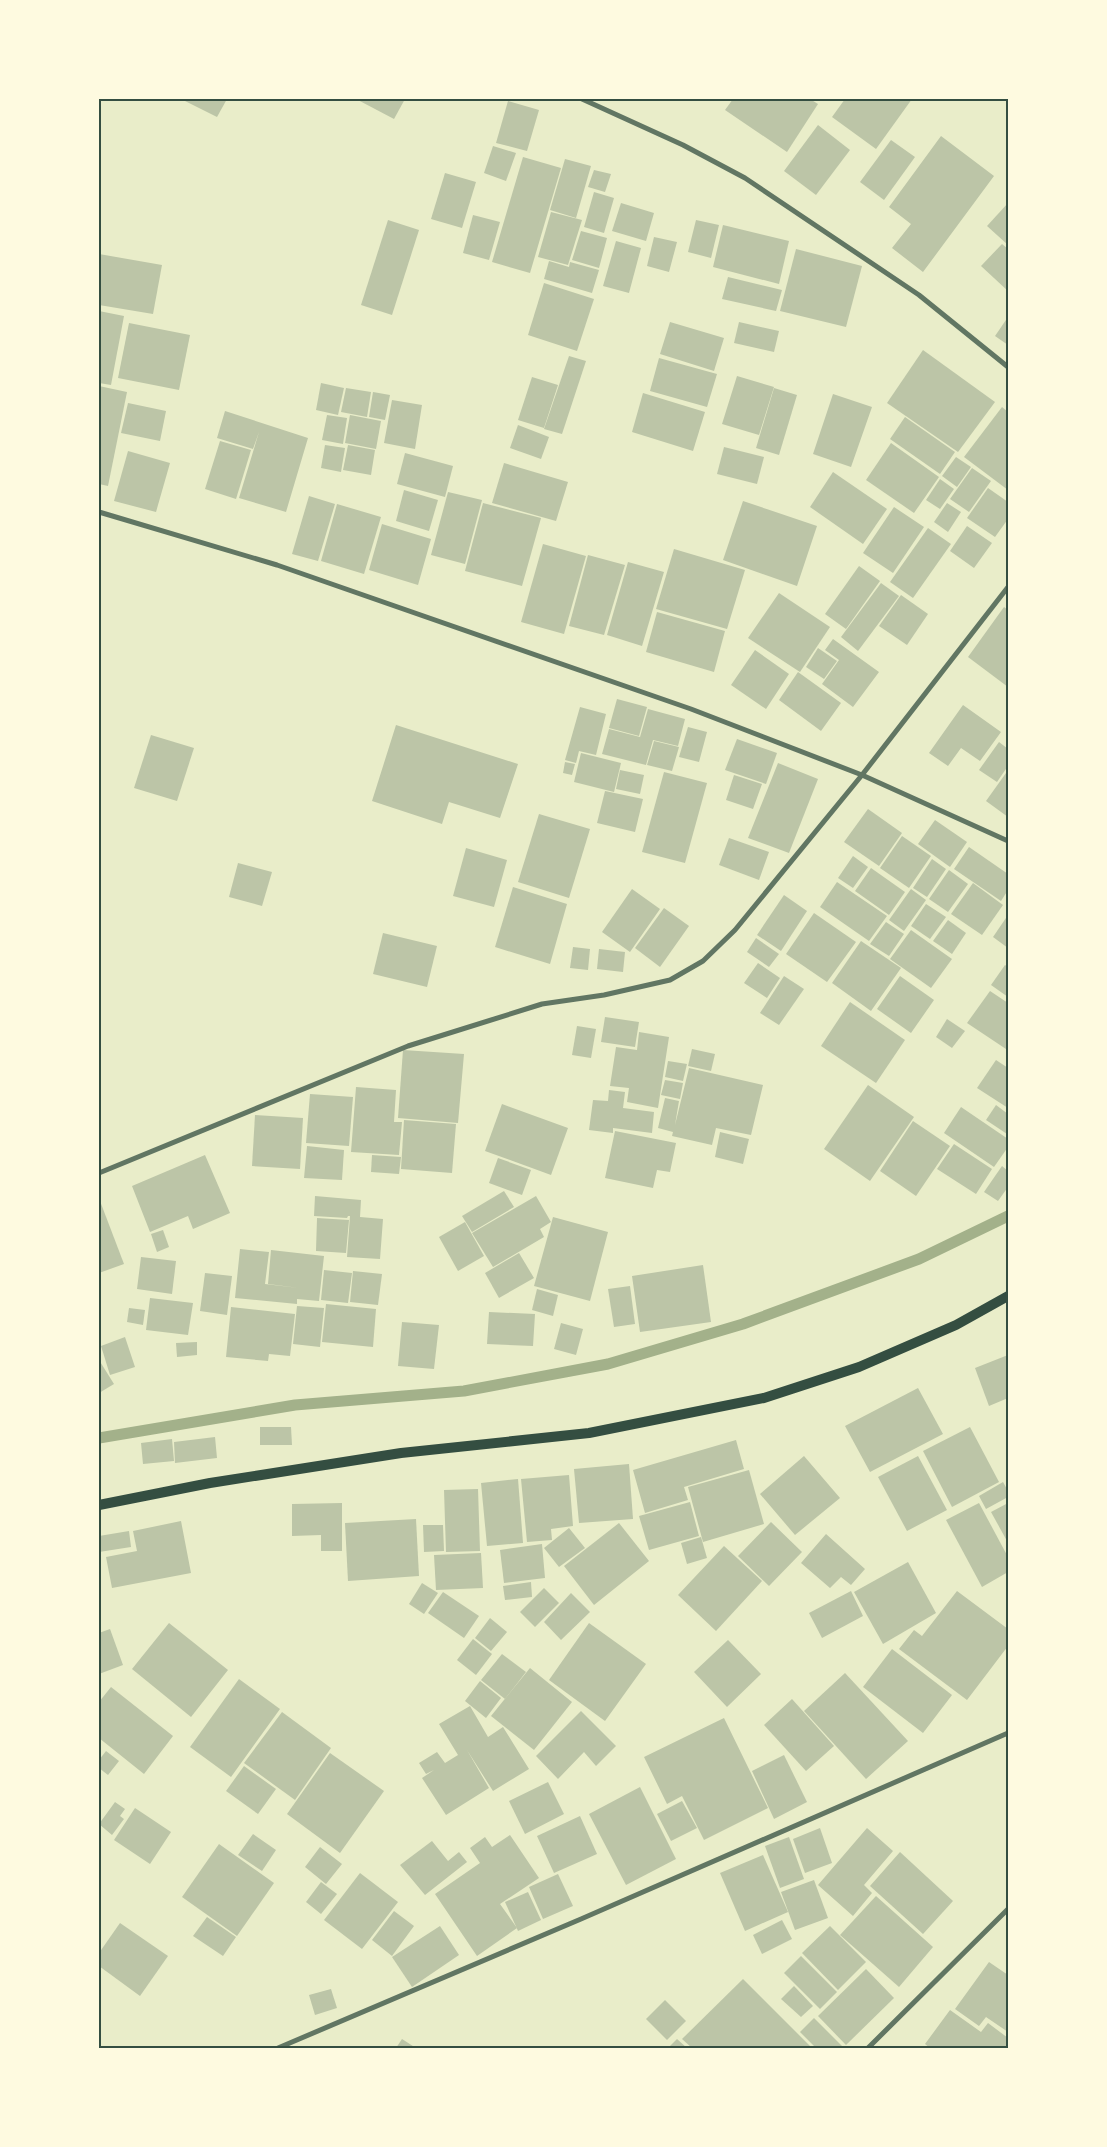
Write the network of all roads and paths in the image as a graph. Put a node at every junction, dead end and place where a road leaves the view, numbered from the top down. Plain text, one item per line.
1 (582, 99) edge
2 (1008, 367) edge
3 (99, 512) edge
4 (1008, 587) edge
5 (862, 775) junction
6 (1008, 841) edge
7 (99, 1173) edge
8 (1008, 1296) edge
9 (99, 1505) edge
10 (1008, 1733) edge
11 (1008, 1909) edge
12 (278, 2048) edge
13 (868, 2048) edge

1 - 2 street
3 - 5 street
4 - 5 street
5 - 6 street
5 - 7 street
8 - 9 main road
10 - 12 street
11 - 13 street

